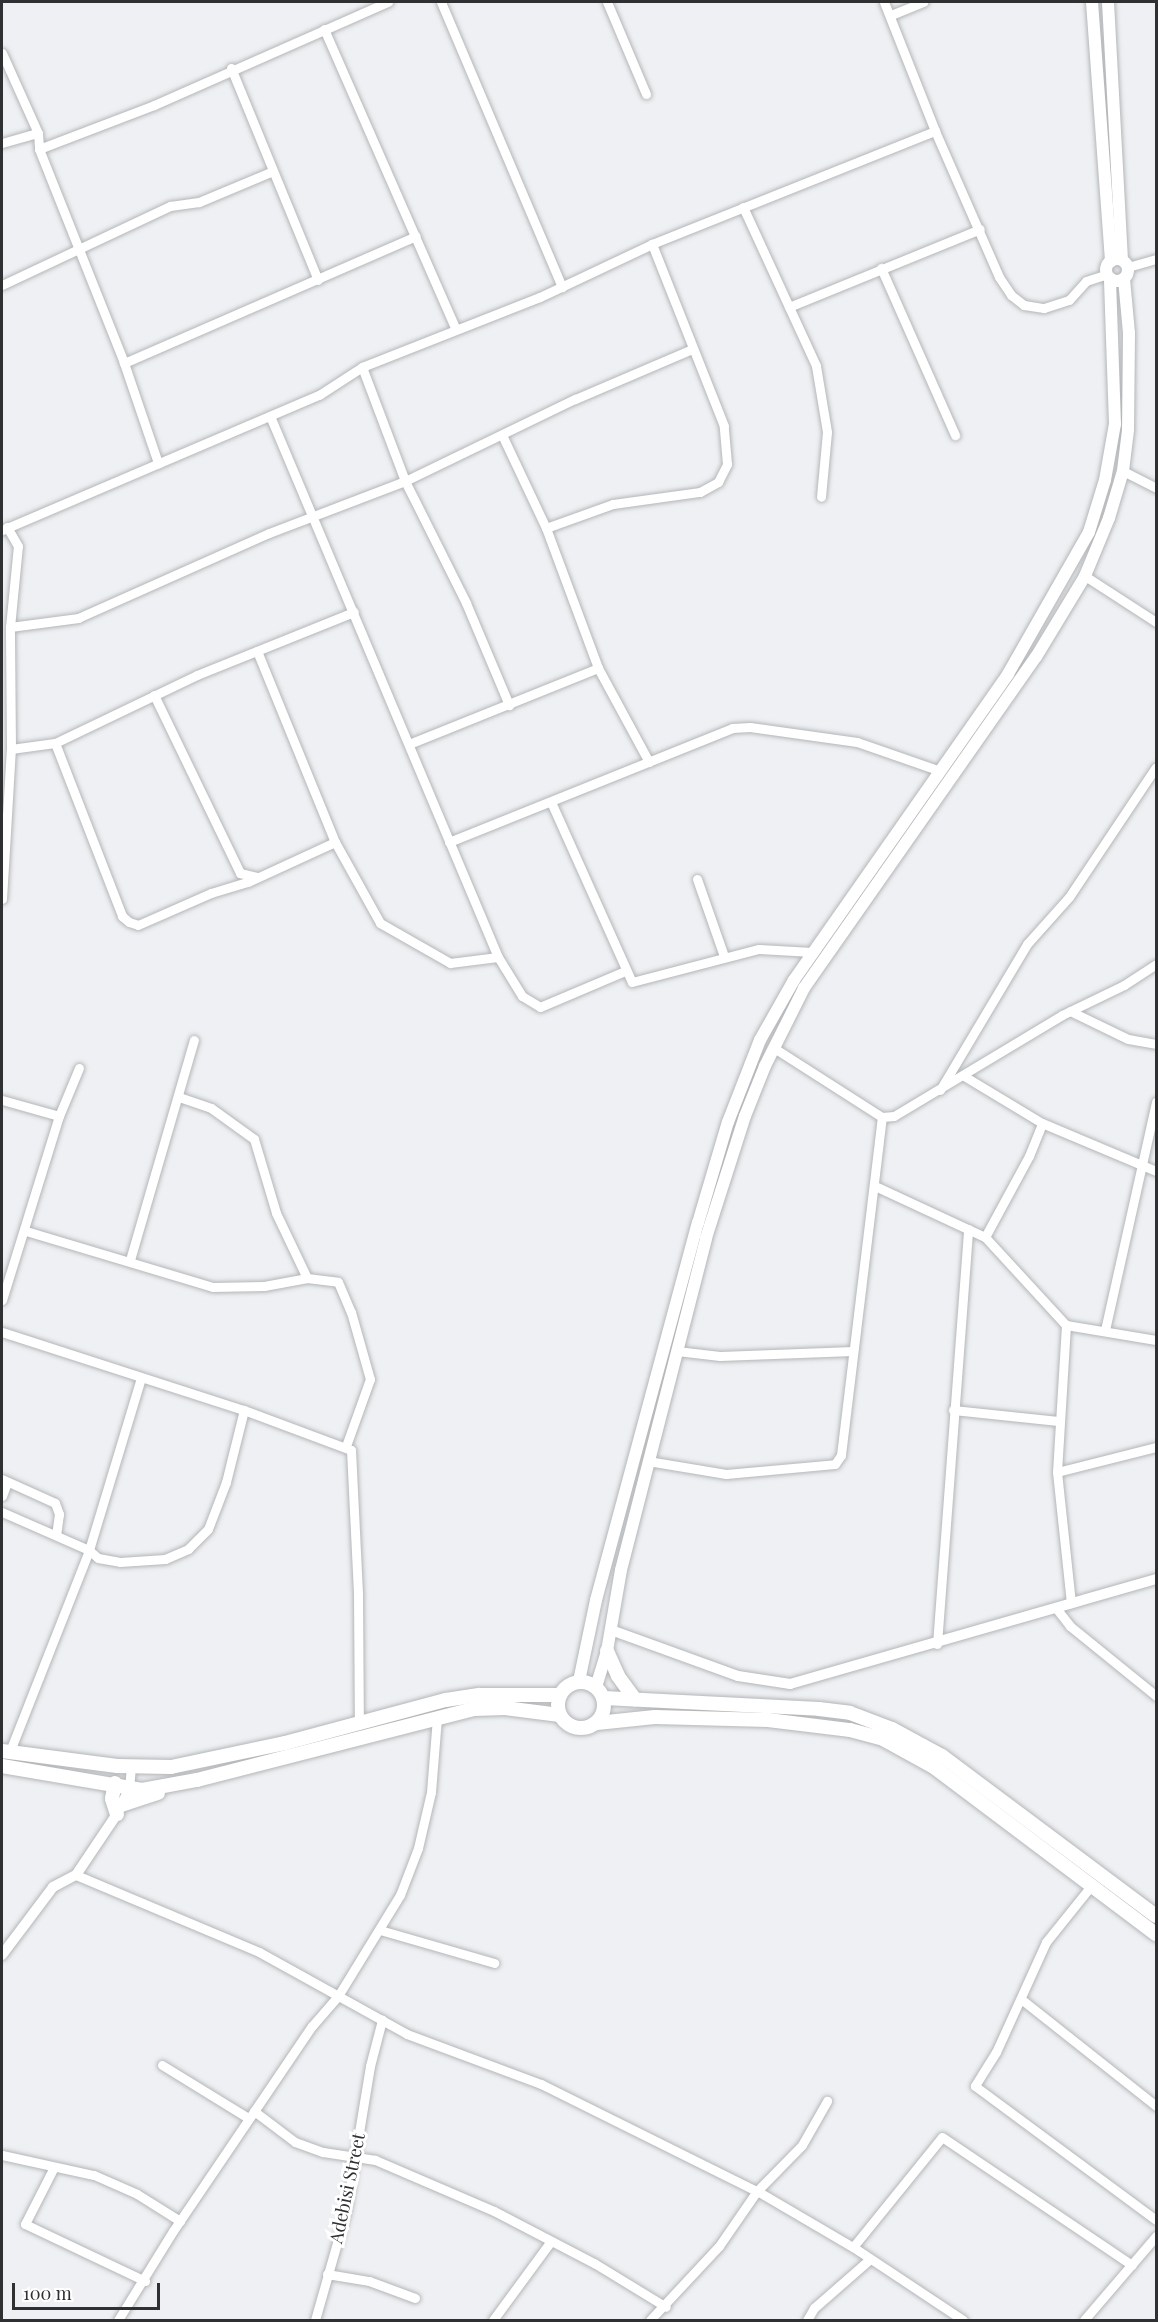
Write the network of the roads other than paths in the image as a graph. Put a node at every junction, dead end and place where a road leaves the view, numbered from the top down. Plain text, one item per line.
1 (388, 2) edge
2 (441, 2) edge
3 (607, 2) edge
4 (884, 2) edge
5 (923, 2) edge
6 (1092, 2) edge
7 (1108, 2) edge
8 (891, 15) junction
9 (324, 29) junction
10 (2, 53) edge
11 (231, 68) junction
12 (646, 94) dead end
13 (935, 131) junction
14 (38, 133) junction
15 (2, 143) edge
16 (39, 149) junction
17 (273, 171) junction
18 (742, 207) junction
19 (980, 229) junction
20 (416, 236) junction
21 (652, 244) junction
22 (77, 249) junction
23 (1156, 259) edge
24 (1121, 267) junction
25 (881, 268) junction
26 (1108, 276) junction
27 (318, 280) junction
28 (2, 285) edge
29 (562, 287) junction
30 (789, 307) junction
31 (456, 329) junction
32 (692, 349) junction
33 (124, 363) junction
34 (362, 367) junction
35 (270, 416) junction
36 (502, 435) junction
37 (955, 435) dead end
38 (158, 463) junction
39 (1123, 471) junction
40 (405, 481) junction
41 (1156, 488) edge
42 (821, 497) dead end
43 (312, 519) junction
44 (546, 528) junction
45 (4, 529) edge
46 (1085, 576) junction
47 (354, 612) junction
48 (1156, 622) edge
49 (10, 627) junction
50 (257, 651) junction
51 (598, 668) junction
52 (11, 692) junction
53 (154, 695) junction
54 (2, 698) edge
55 (509, 705) junction
56 (55, 743) junction
57 (409, 744) junction
58 (11, 749) junction
59 (649, 762) junction
60 (1156, 767) edge
61 (6, 770) edge
62 (938, 770) junction
63 (551, 802) junction
64 (449, 842) junction
65 (335, 843) junction
66 (258, 877) junction
67 (697, 879) dead end
68 (2, 899) edge
69 (813, 952) junction
70 (724, 956) junction
71 (498, 957) junction
72 (1156, 964) edge
73 (625, 971) junction
74 (1070, 1011) junction
75 (194, 1040) dead end
76 (1156, 1044) edge
77 (774, 1048) junction
78 (79, 1068) dead end
79 (963, 1076) junction
80 (940, 1090) junction
81 (179, 1097) junction
82 (2, 1100) edge
83 (1156, 1102) edge
84 (60, 1116) junction
85 (882, 1117) junction
86 (1042, 1123) junction
87 (1141, 1167) junction
88 (1156, 1171) edge
89 (875, 1186) junction
90 (968, 1229) junction
91 (26, 1231) junction
92 (985, 1237) junction
93 (130, 1260) junction
94 (307, 1278) junction
95 (2, 1300) edge
96 (1066, 1325) junction
97 (1105, 1330) junction
98 (2, 1332) edge
99 (1156, 1340) edge
100 (677, 1351) junction
101 (853, 1351) junction
102 (141, 1378) junction
103 (244, 1410) junction
104 (953, 1410) junction
105 (1058, 1421) junction
106 (346, 1446) junction
107 (1156, 1448) edge
108 (648, 1461) junction
109 (1057, 1472) junction
110 (4, 1481) edge
111 (2, 1496) edge
112 (2, 1512) edge
113 (56, 1535) junction
114 (89, 1550) junction
115 (1156, 1579) edge
116 (1071, 1603) junction
117 (1056, 1608) junction
118 (611, 1630) junction
119 (937, 1644) junction
120 (607, 1651) junction
121 (579, 1681) junction
122 (600, 1693) junction
123 (560, 1695) junction
124 (1156, 1696) edge
125 (635, 1699) junction
126 (411, 1708) junction
127 (560, 1715) junction
128 (437, 1718) junction
129 (359, 1722) junction
130 (417, 1723) junction
131 (597, 1723) junction
132 (6, 1751) edge
133 (2, 1766) edge
134 (131, 1766) junction
135 (190, 1782) junction
136 (116, 1783) junction
137 (129, 1789) junction
138 (119, 1810) junction
139 (76, 1875) junction
140 (1091, 1886) junction
141 (1156, 1916) edge
142 (380, 1930) junction
143 (1156, 1934) edge
144 (2, 1955) edge
145 (494, 1963) dead end
146 (338, 1996) junction
147 (1021, 1999) junction
148 (382, 2020) junction
149 (162, 2065) dead end
150 (827, 2101) dead end
151 (1156, 2106) edge
152 (251, 2115) junction
153 (2, 2155) edge
154 (358, 2156) junction
155 (54, 2167) junction
156 (757, 2191) junction
157 (1156, 2220) edge
158 (180, 2221) junction
159 (1156, 2236) edge
160 (550, 2241) junction
161 (853, 2247) junction
162 (870, 2259) junction
163 (1132, 2265) junction
164 (327, 2274) junction
165 (145, 2281) junction
166 (415, 2298) dead end
167 (666, 2307) junction
168 (118, 2320) edge
169 (315, 2320) edge
170 (493, 2320) edge
171 (650, 2320) edge
172 (807, 2320) edge
173 (963, 2320) edge
174 (1084, 2320) edge

1 - 9 street
2 - 29 street
3 - 12 street
4 - 8 street
5 - 8 street
6 - 24 main road
7 - 24 main road
8 - 13 street
9 - 11 street
9 - 20 street
10 - 14 street
11 - 16 street
11 - 17 street
13 - 18 street
13 - 19 street
14 - 15 street
14 - 16 street
16 - 22 street
17 - 22 street
17 - 27 street
18 - 21 street
18 - 30 street
19 - 25 street
19 - 26 street
20 - 27 street
20 - 31 street
21 - 29 street
21 - 32 street
22 - 28 street
22 - 33 street
23 - 24 street
24 - 26 main road
24 - 26 main road
24 - 39 main road
25 - 30 street
25 - 37 street
26 - 62 main road
27 - 33 street
29 - 31 street
30 - 42 street
31 - 34 street
32 - 36 street
32 - 44 street
33 - 38 street
34 - 35 street
34 - 40 street
35 - 38 street
35 - 43 street
36 - 40 street
36 - 44 street
38 - 45 street
39 - 41 street
39 - 46 main road
40 - 43 street
40 - 55 street
43 - 47 street
43 - 49 street
44 - 51 street
45 - 49 street
46 - 48 street
46 - 77 main road
47 - 50 street
47 - 57 street
49 - 52 street
50 - 53 street
50 - 65 street
51 - 55 street
51 - 59 street
52 - 54 street
52 - 58 street
53 - 56 street
53 - 66 street
55 - 57 street
56 - 58 street
56 - 66 street
57 - 64 street
58 - 61 street
59 - 62 street
59 - 63 street
60 - 80 street
61 - 68 street
62 - 69 main road
63 - 64 street
63 - 73 street
64 - 71 street
65 - 66 street
65 - 71 street
67 - 70 street
69 - 70 street
69 - 121 main road
70 - 73 street
71 - 73 street
72 - 74 street
74 - 76 street
74 - 79 street
75 - 81 street
77 - 85 street
77 - 100 main road
78 - 84 street
79 - 80 street
79 - 86 street
80 - 85 street
81 - 93 street
81 - 94 street
82 - 84 street
83 - 87 street
84 - 91 street
85 - 89 street
86 - 87 street
86 - 92 street
87 - 88 street
87 - 97 street
89 - 90 street
89 - 101 street
90 - 92 street
90 - 104 street
91 - 93 street
91 - 95 street
92 - 96 street
93 - 94 street
94 - 106 street
96 - 97 street
96 - 105 street
97 - 99 street
98 - 102 street
100 - 101 street
100 - 108 main road
101 - 108 street
102 - 103 street
102 - 114 street
103 - 106 street
103 - 114 street
104 - 105 street
104 - 119 street
105 - 109 street
106 - 129 street
107 - 109 street
108 - 118 main road
109 - 116 street
110 - 111 street
110 - 113 street
112 - 113 street
113 - 114 street
114 - 132 street
115 - 116 street
116 - 117 street
117 - 119 street
117 - 124 street
118 - 119 street
118 - 120 main road
120 - 122 main road
120 - 125 main road
121 - 122 main road
121 - 123 main road
122 - 125 main road
122 - 131 main road
123 - 126 main road
123 - 127 main road
125 - 141 main road
126 - 129 main road
126 - 130 main road
127 - 128 main road
127 - 131 main road
128 - 130 main road
128 - 142 street
129 - 134 main road
130 - 135 main road
131 - 140 main road
132 - 134 main road
133 - 136 main road
134 - 137 street
135 - 137 main road
135 - 138 main road
136 - 137 main road
136 - 138 main road
137 - 138 street
138 - 139 street
139 - 144 street
139 - 146 street
140 - 143 main road
140 - 147 street
142 - 145 street
142 - 146 street
146 - 148 street
146 - 152 street
147 - 151 street
147 - 157 street
148 - 154 street, Adebisi Street
148 - 156 street
149 - 152 street
150 - 156 street
152 - 154 street
152 - 158 street
153 - 155 street
154 - 160 street
154 - 164 street, Adebisi Street
155 - 158 street
155 - 165 street
156 - 161 street
156 - 167 street
158 - 165 street
159 - 163 street
160 - 167 street
160 - 170 street
161 - 162 street
161 - 163 street
162 - 172 street
162 - 173 street
163 - 174 street
164 - 166 street
164 - 169 street, Adebisi Street
165 - 168 street
167 - 171 street

